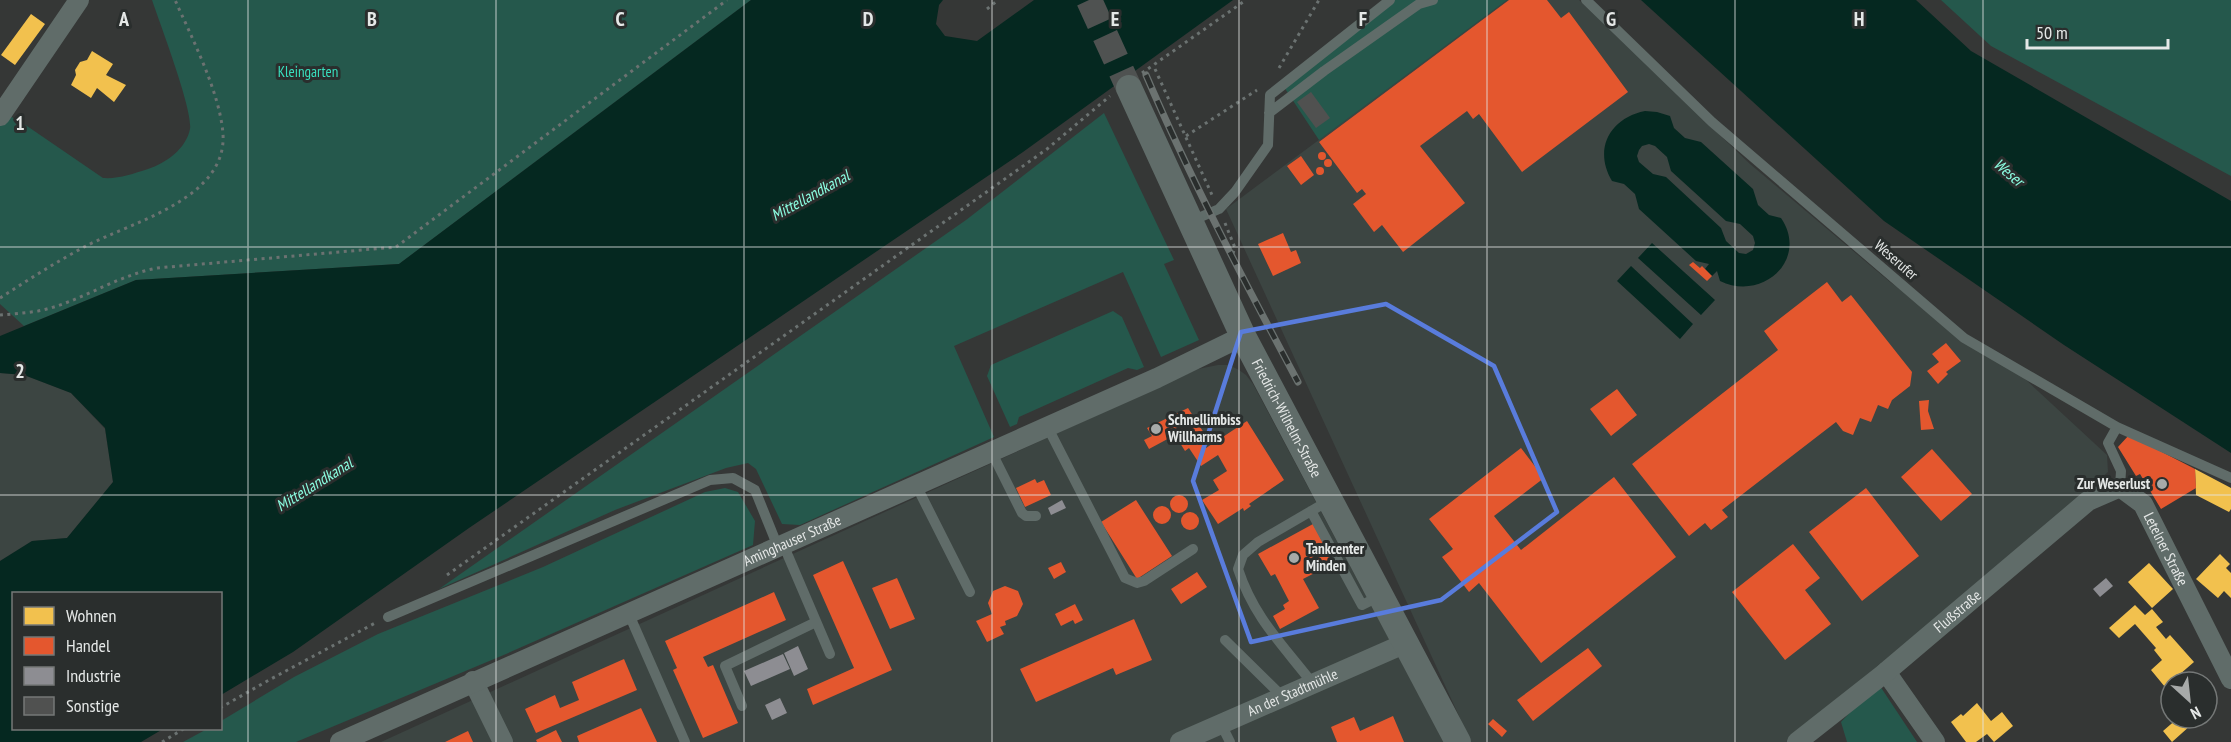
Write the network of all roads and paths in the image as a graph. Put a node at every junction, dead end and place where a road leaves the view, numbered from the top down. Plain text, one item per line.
1 (79, 0) edge
2 (175, 0) edge
3 (728, 0) edge
4 (999, 0) edge
5 (1246, 0) edge
6 (1319, 0) edge
7 (1390, 0) edge
8 (1433, 0) edge
9 (1586, 0) edge
10 (987, 9) dead end
11 (1272, 81) junction
12 (1127, 86) junction
13 (1270, 95) junction
14 (1269, 114) junction
15 (0, 116) edge
16 (1186, 136) dead end
17 (1189, 222) junction
18 (0, 298) edge
19 (0, 315) edge
20 (1243, 336) junction
21 (1047, 426) junction
22 (2118, 427) junction
23 (991, 452) junction
24 (2231, 478) edge
25 (916, 485) junction
26 (2120, 487) junction
27 (1320, 506) junction
28 (1036, 516) dead end
29 (781, 545) junction
30 (1193, 549) dead end
31 (445, 576) dead end
32 (970, 592) dead end
33 (628, 612) junction
34 (388, 617) joint
35 (816, 622) junction
36 (1225, 640) dead end
37 (1406, 643) junction
38 (830, 654) dead end
39 (1887, 672) junction
40 (2231, 679) edge
41 (473, 681) junction
42 (1313, 684) junction
43 (1283, 697) junction
44 (742, 706) dead end
45 (222, 707) edge
46 (1221, 724) junction
47 (183, 730) edge
48 (162, 742) edge
49 (340, 742) edge
50 (503, 742) edge
51 (685, 742) edge
52 (1180, 742) edge
53 (1230, 742) edge
54 (1458, 742) edge
55 (1797, 742) edge
56 (1935, 742) edge

1 - 15 street
2 - 18 path
3 - 19 path
4 - 10 path
5 - 12 path
6 - 11 path
7 - 13 lane
8 - 14 lane
9 - 22 lane, Weserufer
11 - 13 path
11 - 16 path
12 - 17 street, Friedrich-Wilhelm-Straße
12 - 31 path
13 - 14 lane
14 - 17 lane
17 - 20 street, Friedrich-Wilhelm-Straße
20 - 21 street, Aminghauser Straße
20 - 27 street, Friedrich-Wilhelm-Straße
21 - 23 street, Aminghauser Straße
21 - 30 lane
22 - 24 lane, Weserufer
22 - 26 lane
23 - 25 street, Aminghauser Straße
23 - 28 lane
25 - 29 street, Aminghauser Straße
25 - 32 lane
26 - 39 street, Flußstraße
26 - 40 street, Letelner Straße
27 - 37 street, Friedrich-Wilhelm-Straße
27 - 42 lane
29 - 33 street, Aminghauser Straße
29 - 34 lane
29 - 35 lane
33 - 41 street, Aminghauser Straße
33 - 51 lane
34 - 45 path
35 - 38 lane
35 - 44 lane
36 - 43 lane
37 - 42 street, An der Stadtmühle
37 - 54 street, Friedrich-Wilhelm-Straße
39 - 55 street, Flußstraße
39 - 56 street
41 - 49 street, Aminghauser Straße
41 - 50 street
42 - 43 street, An der Stadtmühle
43 - 46 street, An der Stadtmühle
46 - 52 street, An der Stadtmühle
46 - 53 lane
47 - 48 path

